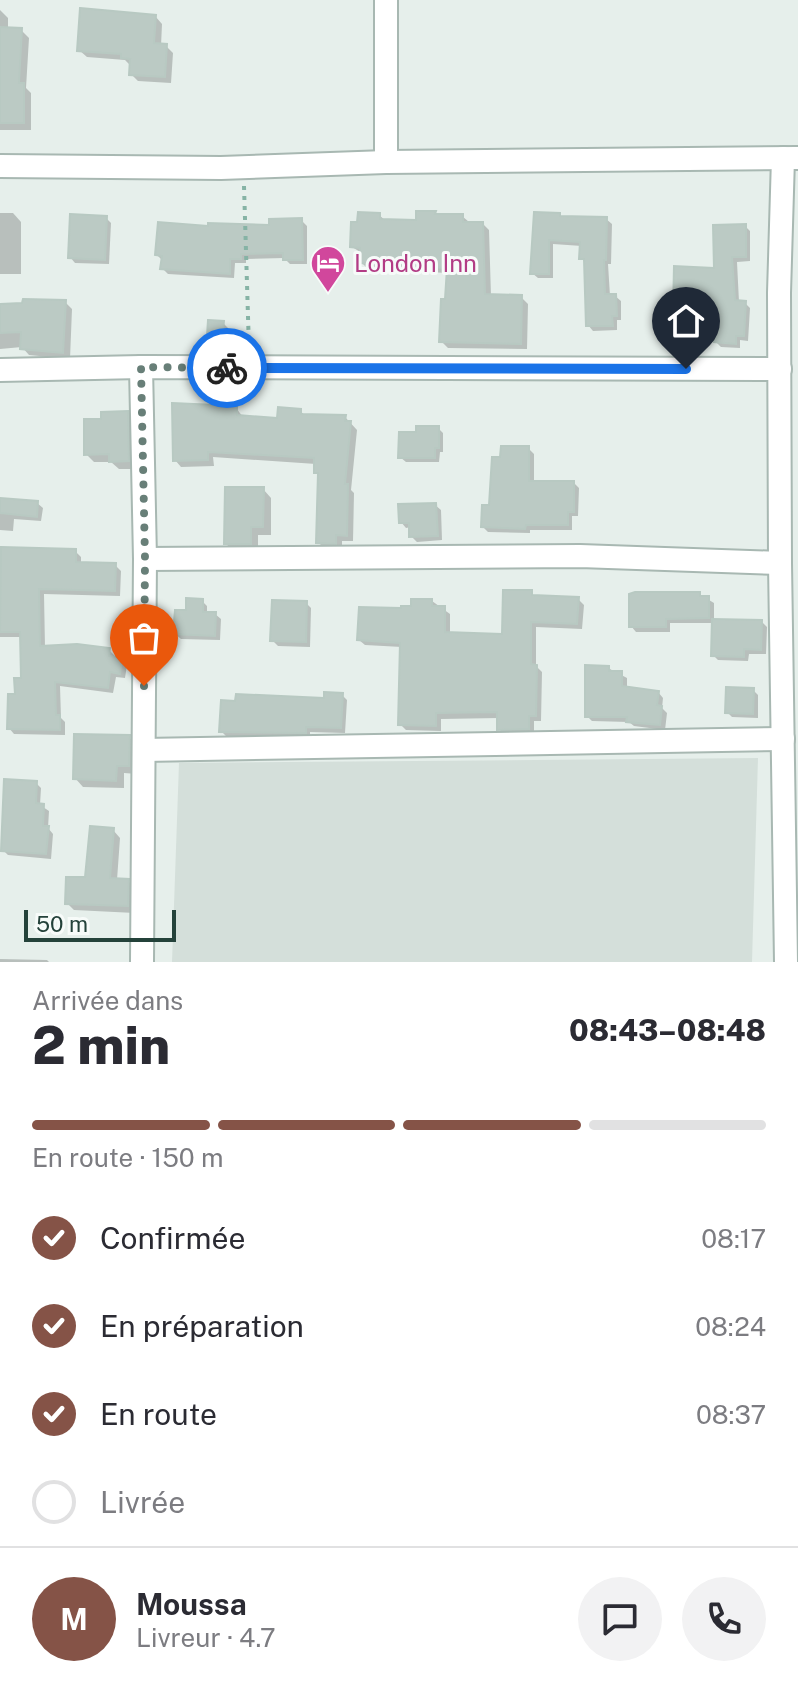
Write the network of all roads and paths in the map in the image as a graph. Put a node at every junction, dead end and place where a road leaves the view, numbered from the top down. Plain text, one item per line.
1 (386, 0) edge
2 (791, 158) edge
3 (386, 162) junction
4 (0, 166) edge
5 (243, 168) junction
6 (141, 367) junction
7 (250, 368) junction
8 (780, 369) junction
9 (0, 370) edge
10 (145, 559) junction
11 (780, 563) junction
12 (783, 739) junction
13 (144, 750) junction
14 (792, 926) edge
15 (142, 962) edge
16 (786, 962) edge

1 - 3 street
2 - 3 street
2 - 8 street
3 - 5 street
4 - 5 street
5 - 7 path
6 - 7 street
6 - 9 street
6 - 10 street
7 - 8 street
8 - 11 street
10 - 11 street
10 - 13 street
11 - 12 street
12 - 13 street
12 - 14 street
13 - 15 street
14 - 16 street

